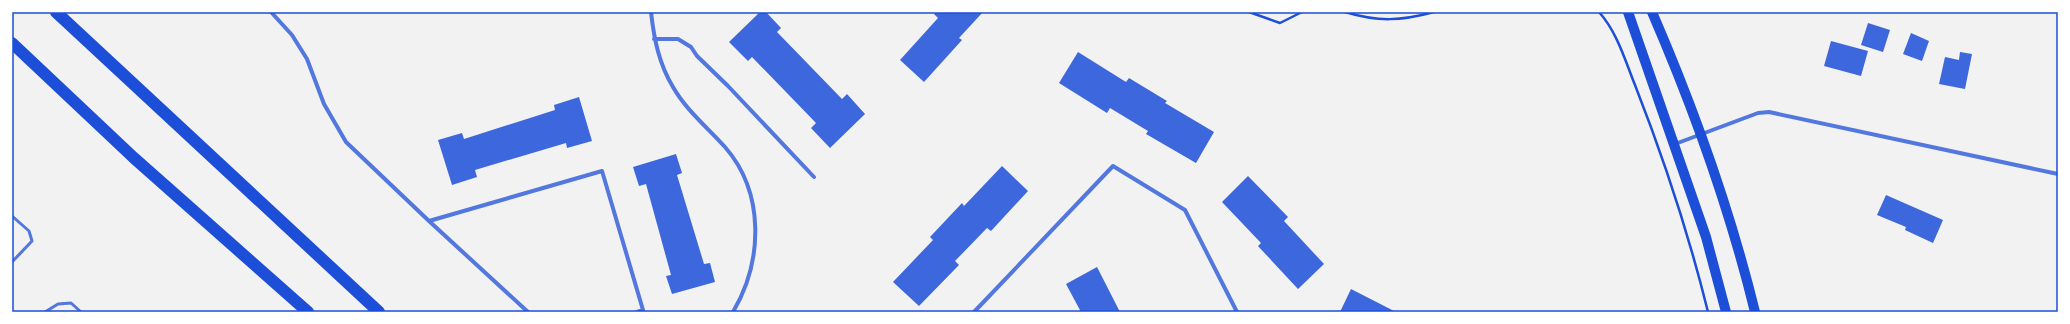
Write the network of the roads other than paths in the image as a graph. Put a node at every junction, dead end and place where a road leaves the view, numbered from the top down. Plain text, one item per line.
1 (56, 12) edge
2 (271, 12) edge
3 (651, 12) edge
4 (1628, 12) edge
5 (1652, 12) edge
6 (654, 39) junction
7 (12, 43) edge
8 (1700, 134) junction
9 (1675, 144) junction
10 (2058, 174) edge
11 (814, 177) dead end
12 (12, 216) edge
13 (429, 221) junction
14 (12, 262) edge
15 (45, 312) edge
16 (81, 312) edge
17 (308, 312) edge
18 (378, 312) edge
19 (528, 312) edge
20 (637, 312) edge
21 (733, 312) edge
22 (974, 312) edge
23 (1237, 312) edge
24 (1726, 312) edge
25 (1755, 312) edge

1 - 18 highway
2 - 13 street
3 - 6 street
4 - 9 main road
5 - 8 main road
6 - 11 street
6 - 21 street
7 - 17 highway
8 - 9 street
8 - 10 street
8 - 25 main road
9 - 24 main road
12 - 14 lane
13 - 19 street
13 - 20 street
15 - 16 lane
22 - 23 street

